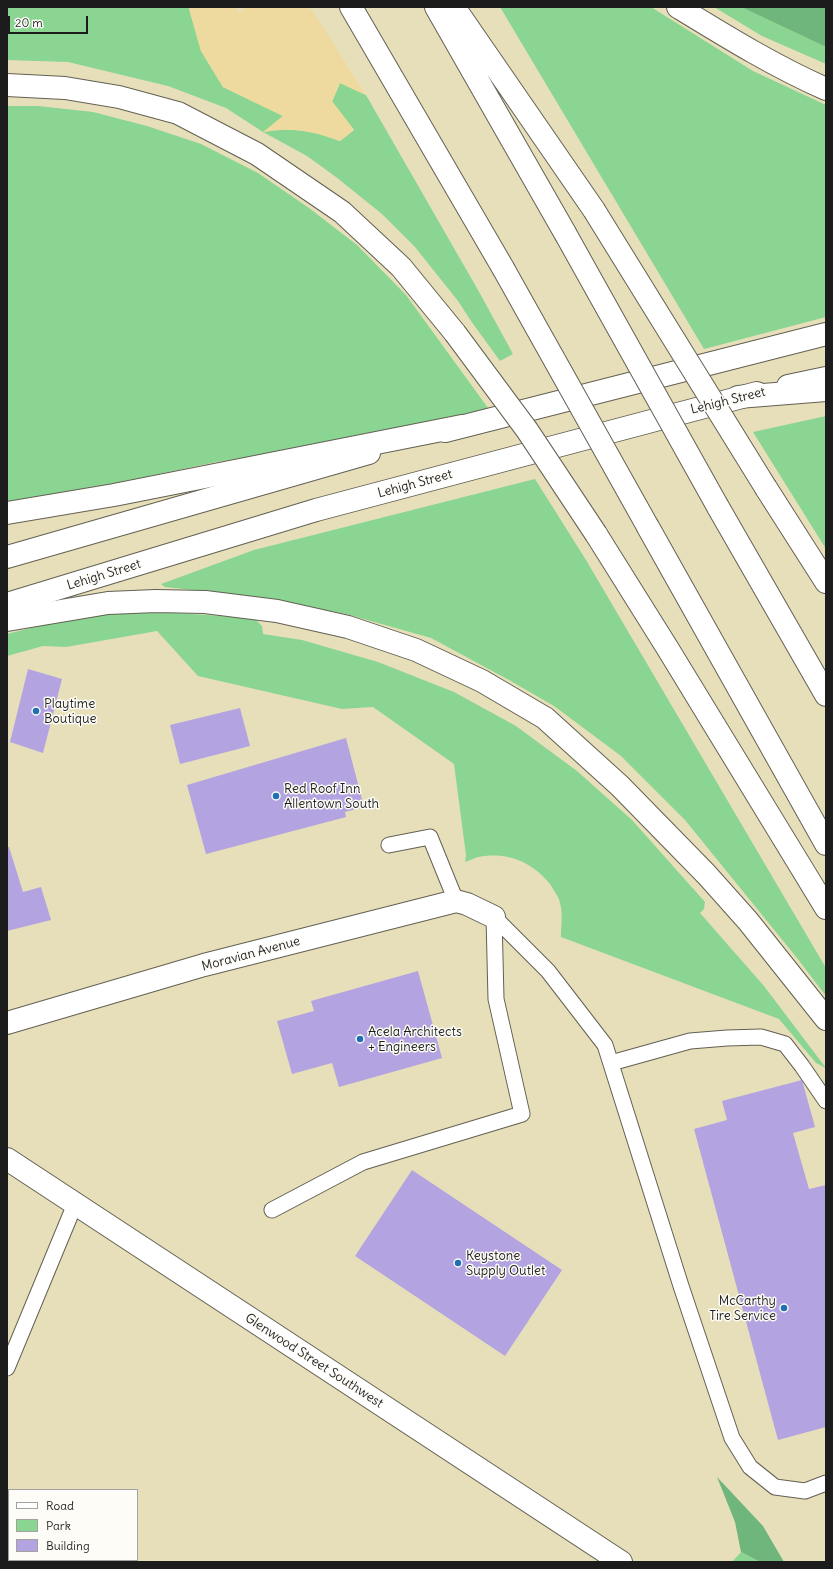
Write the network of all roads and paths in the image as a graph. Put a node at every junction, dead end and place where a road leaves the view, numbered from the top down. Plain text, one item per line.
1 (351, 7) edge
2 (436, 7) edge
3 (454, 7) edge
4 (678, 7) edge
5 (7, 86) edge
6 (826, 89) edge
7 (826, 334) edge
8 (826, 378) edge
9 (826, 390) edge
10 (738, 397) junction
11 (462, 426) junction
12 (7, 513) edge
13 (7, 557) edge
14 (826, 582) edge
15 (7, 604) edge
16 (7, 620) edge
17 (826, 695) edge
18 (826, 844) edge
19 (389, 845) dead end
20 (456, 901) junction
21 (826, 908) edge
22 (494, 917) junction
23 (826, 1019) edge
24 (7, 1023) edge
25 (611, 1063) junction
26 (826, 1101) edge
27 (7, 1159) edge
28 (75, 1204) junction
29 (272, 1210) dead end
30 (7, 1368) edge
31 (826, 1483) edge
32 (621, 1562) edge

1 - 18 main road, bridge
2 - 17 main road, bridge
3 - 14 main road, bridge
4 - 6 main road
5 - 21 main road, bridge
7 - 11 main road
8 - 10 main road, Lehigh Street
9 - 10 main road
10 - 15 main road, Lehigh Street
11 - 12 main road
11 - 13 main road
16 - 23 main road
19 - 20 lane
20 - 22 main road
20 - 24 main road, Moravian Avenue
22 - 25 lane
22 - 29 lane
25 - 26 lane
25 - 31 lane
27 - 28 main road, Glenwood Street Southwest
28 - 30 lane
28 - 32 main road, Glenwood Street Southwest

